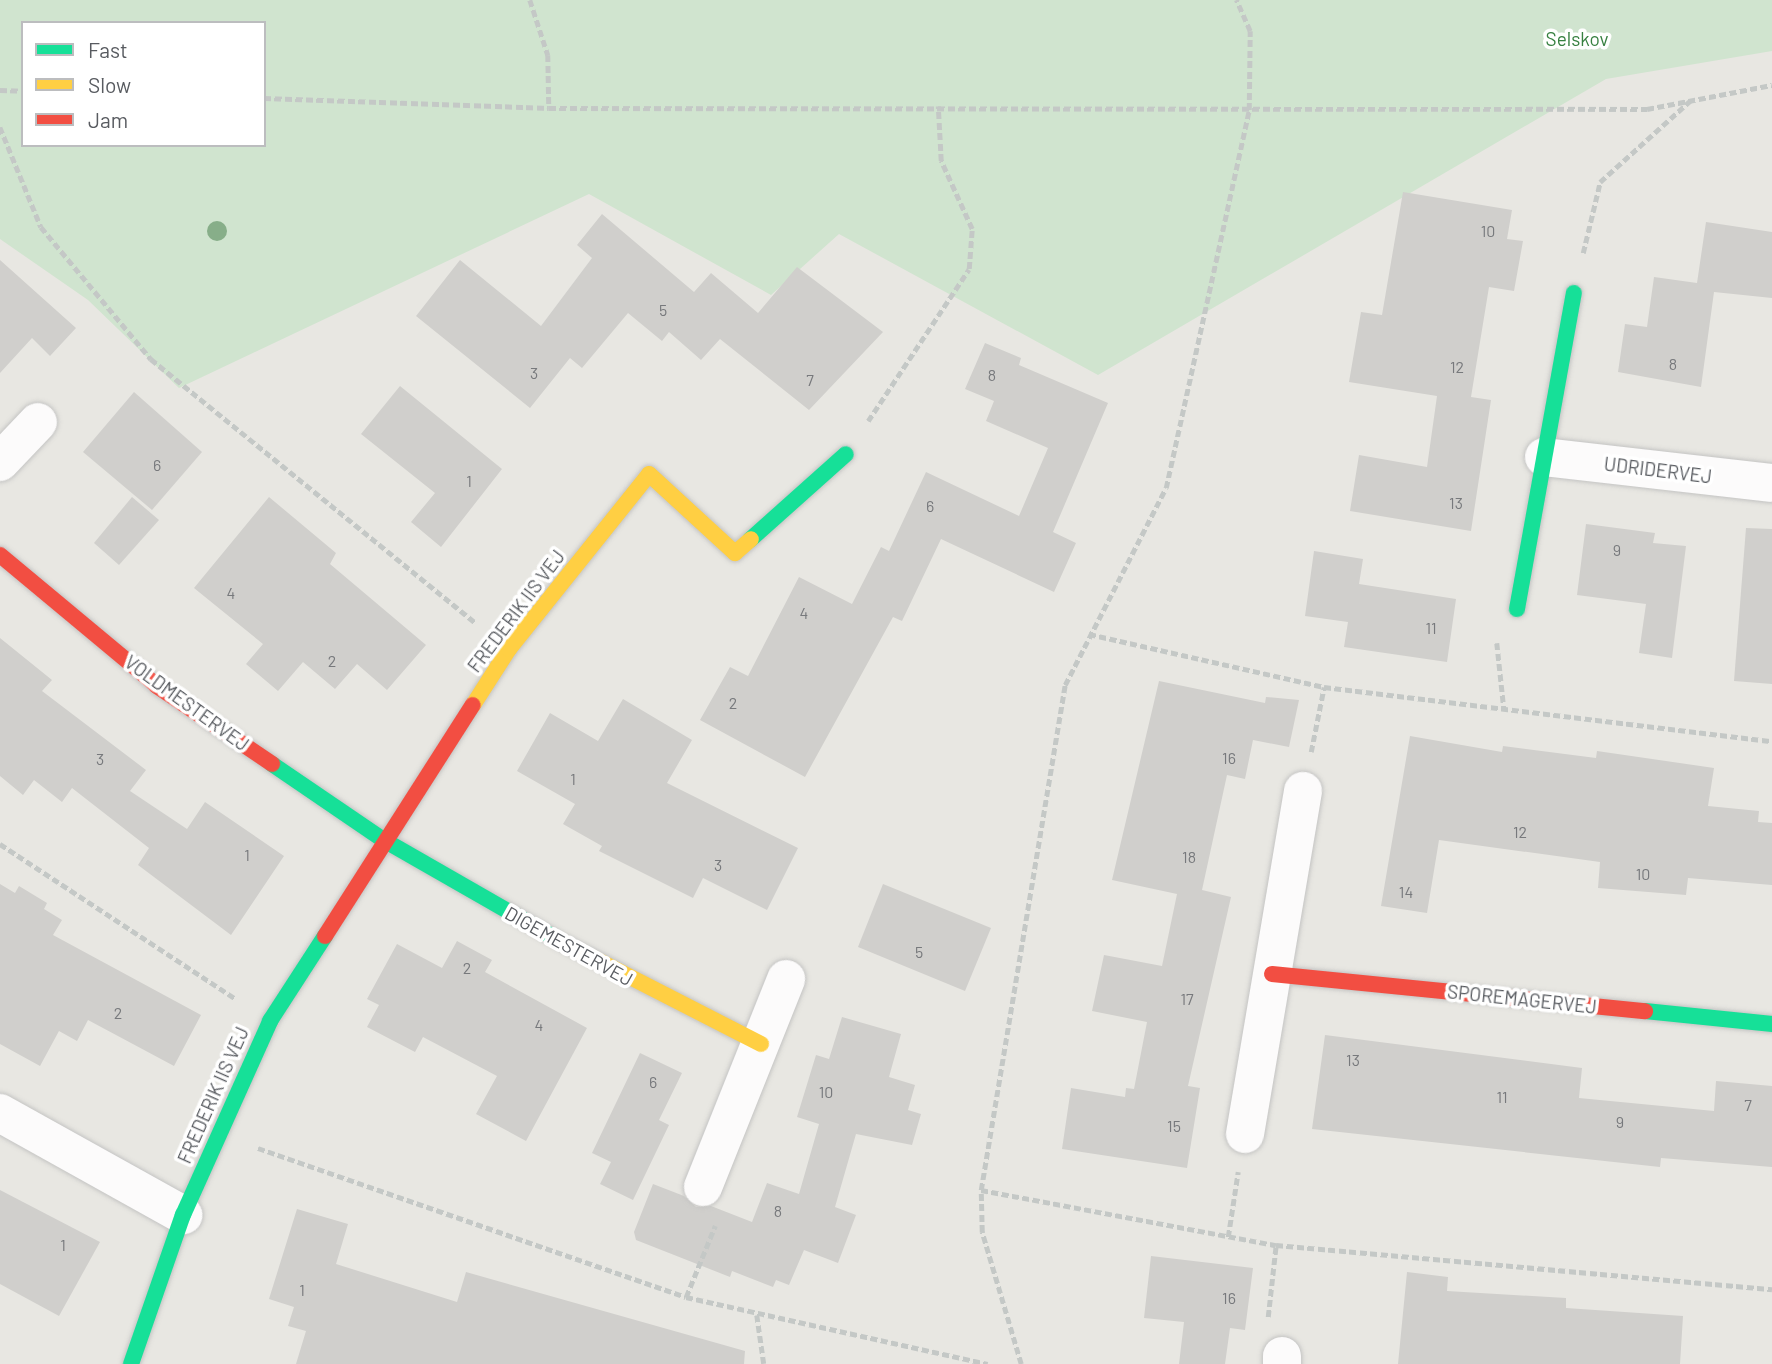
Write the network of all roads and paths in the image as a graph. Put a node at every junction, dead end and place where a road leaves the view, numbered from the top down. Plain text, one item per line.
1 (530, 0) edge
2 (1236, 0) edge
3 (1772, 85) edge
4 (0, 90) edge
5 (21, 91) edge
6 (266, 99) edge
7 (1691, 101) junction
8 (938, 106) junction
9 (549, 108) junction
10 (1250, 110) junction
11 (0, 127) edge
12 (1574, 293) joint
13 (38, 422) dead end
14 (846, 454) joint
15 (1544, 457) junction
16 (0, 462) edge
17 (1772, 483) edge
18 (0, 555) edge
19 (1517, 609) joint
20 (1089, 634) junction
21 (509, 649) junction
22 (1324, 687) junction
23 (1504, 708) junction
24 (1319, 718) dead end
25 (1772, 741) edge
26 (1303, 791) dead end
27 (382, 839) junction
28 (0, 844) edge
29 (1272, 974) junction
30 (786, 979) dead end
31 (270, 1021) junction
32 (1772, 1024) edge
33 (761, 1044) junction
34 (0, 1113) edge
35 (218, 1134) junction
36 (1245, 1134) joint
37 (704, 1187) joint
38 (981, 1190) junction
39 (183, 1215) junction
40 (1228, 1237) junction
41 (1276, 1245) junction
42 (1772, 1289) edge
43 (686, 1297) junction
44 (757, 1315) junction
45 (1282, 1360) edge
46 (131, 1364) edge
47 (764, 1364) edge
48 (988, 1364) edge
49 (1021, 1364) edge

1 - 9 path
2 - 10 path
3 - 7 path
4 - 5 path
6 - 9 path
7 - 10 path
7 - 12 path
8 - 9 path
8 - 10 path
8 - 14 path
10 - 20 path
11 - 21 path
12 - 15 street
13 - 16 street
14 - 21 street, FREDERIK IIS VEJ
15 - 17 street, UDRIDERVEJ
15 - 19 street
18 - 27 street, VOLDMESTERVEJ
19 - 23 path
20 - 22 path
20 - 38 path
21 - 27 street, FREDERIK IIS VEJ
22 - 23 path
22 - 24 path
23 - 25 path
26 - 29 street
27 - 31 street, FREDERIK IIS VEJ
27 - 33 street, DIGEMESTERVEJ
28 - 31 path
29 - 32 street, SPOREMAGERVEJ
29 - 36 street
30 - 33 street
31 - 35 street, FREDERIK IIS VEJ
33 - 37 street
34 - 39 street
35 - 39 street, FREDERIK IIS VEJ
35 - 43 path
36 - 40 path
37 - 43 path
38 - 40 path
38 - 49 path
39 - 46 street, FREDERIK IIS VEJ
40 - 41 path
41 - 42 path
41 - 45 path
43 - 44 path
44 - 47 path
44 - 48 path

